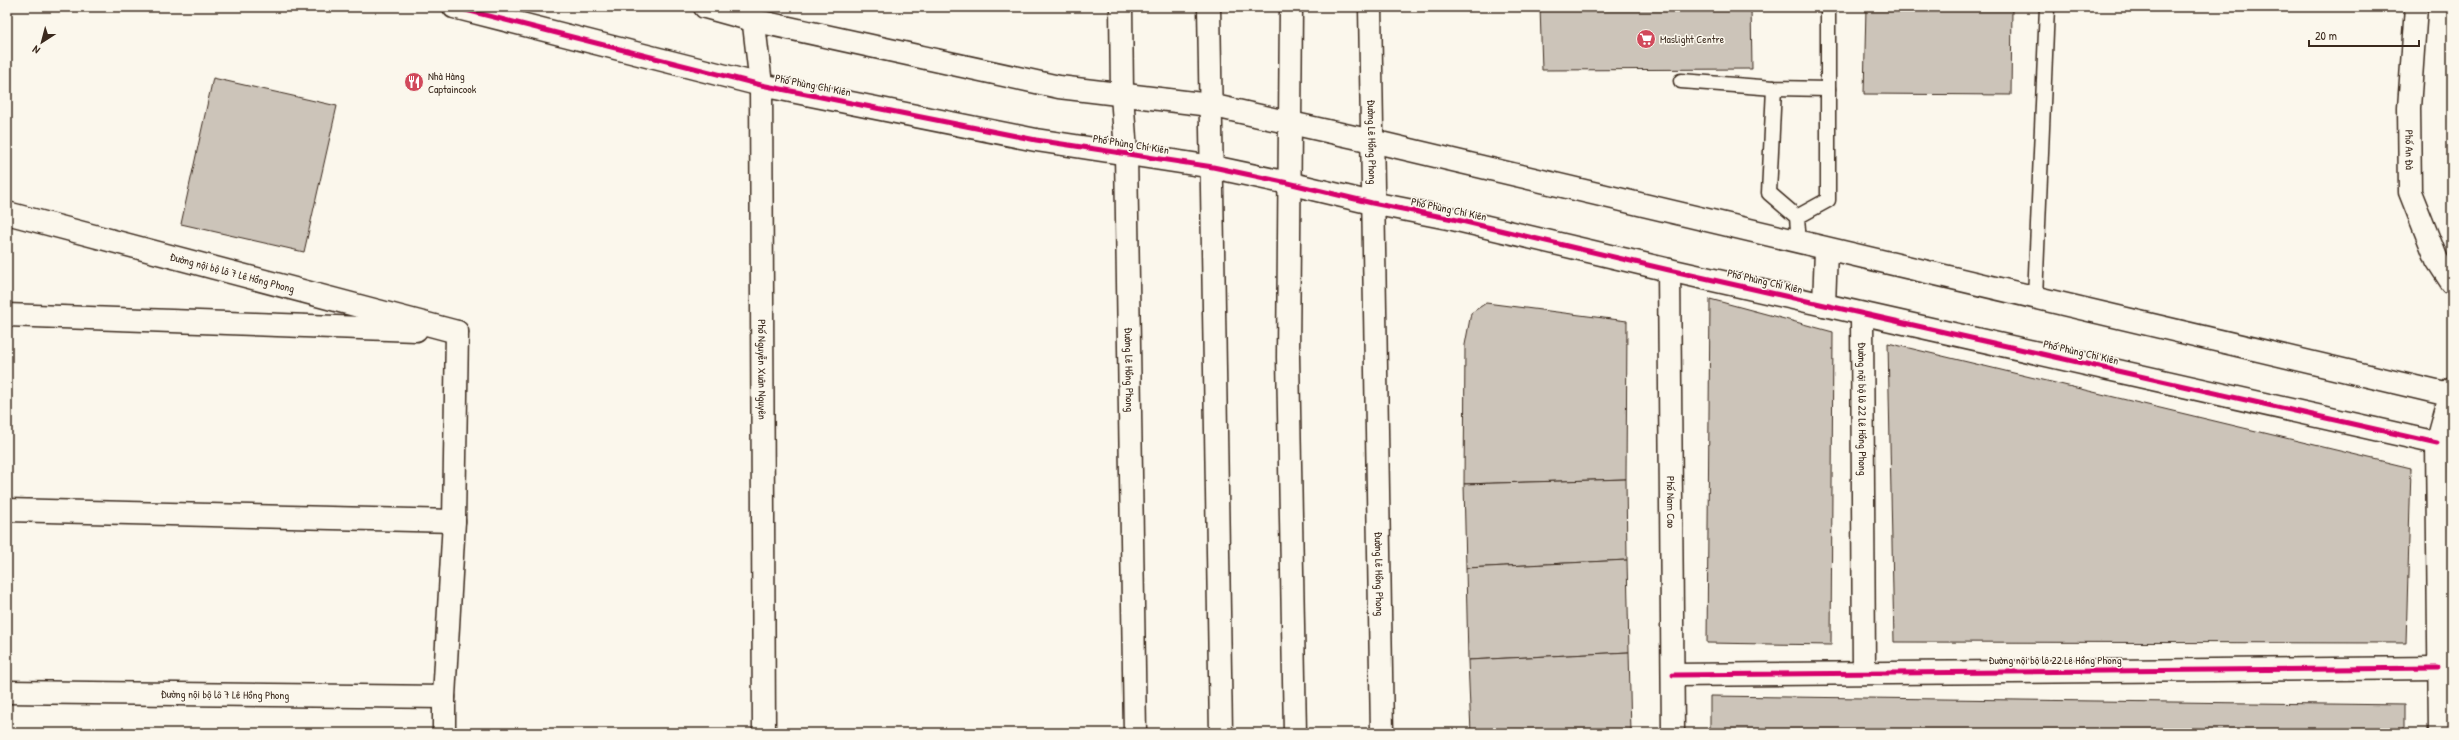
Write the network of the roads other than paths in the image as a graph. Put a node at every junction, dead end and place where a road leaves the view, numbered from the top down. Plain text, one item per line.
1 (454, 7) edge
2 (705, 7) edge
3 (1121, 7) edge
4 (1209, 7) edge
5 (1291, 7) edge
6 (1370, 7) edge
7 (1828, 7) edge
8 (2048, 7) edge
9 (2416, 7) edge
10 (752, 13) edge
11 (1681, 81) dead end
12 (761, 85) junction
13 (1774, 88) junction
14 (1828, 89) junction
15 (1122, 94) junction
16 (1210, 105) junction
17 (1289, 124) junction
18 (1372, 141) junction
19 (1126, 153) junction
20 (1213, 167) junction
21 (1288, 183) junction
22 (1372, 203) junction
23 (7, 213) edge
24 (1797, 217) junction
25 (1799, 243) junction
26 (1826, 250) junction
27 (1669, 270) junction
28 (2452, 283) edge
29 (2035, 298) junction
30 (1824, 305) junction
31 (7, 314) edge
32 (1862, 314) junction
33 (457, 332) junction
34 (2451, 392) edge
35 (2447, 420) edge
36 (2437, 443) junction
37 (7, 510) edge
38 (454, 520) junction
39 (2438, 668) junction
40 (1864, 672) junction
41 (1673, 675) junction
42 (7, 692) edge
43 (444, 697) junction
44 (444, 733) edge
45 (764, 733) edge
46 (1135, 733) edge
47 (1221, 733) edge
48 (1295, 733) edge
49 (1382, 733) edge
50 (1673, 733) edge
51 (2440, 733) edge

1 - 12 street, Phố Phùng Chí Kiên
2 - 10 street
3 - 15 street, Đường Lê Hồng Phong
4 - 16 street
5 - 17 street
6 - 18 street, Đường Lê Hồng Phong
7 - 14 lane
8 - 29 lane
9 - 28 street, Phố An Đà
10 - 12 street, Phố Nguyễn Xuân Nguyên
10 - 15 street
11 - 13 lane
12 - 19 street, Phố Phùng Chí Kiên
12 - 45 street, Phố Nguyễn Xuân Nguyên
13 - 14 lane
13 - 24 lane
14 - 24 lane
15 - 16 street
15 - 19 street, Đường Lê Hồng Phong
16 - 17 street
16 - 20 street
17 - 18 street
17 - 21 street
18 - 22 street, Đường Lê Hồng Phong
18 - 25 street
19 - 20 street, Phố Phùng Chí Kiên
19 - 46 street, Đường Lê Hồng Phong
20 - 21 street, Phố Phùng Chí Kiên
20 - 47 street
21 - 22 street, Phố Phùng Chí Kiên
21 - 48 street
22 - 27 street, Phố Phùng Chí Kiên
22 - 49 street, Đường Lê Hồng Phong
23 - 33 street, Đường nội bộ lô 7 Lê Hồng Phong
24 - 25 lane
25 - 26 street
26 - 29 street
26 - 30 street
27 - 30 street, Phố Phùng Chí Kiên
27 - 41 street, Phố Nam Cao
29 - 34 street
30 - 32 street, Phố Phùng Chí Kiên
31 - 33 street
32 - 36 street, Phố Phùng Chí Kiên
32 - 40 street, Đường nội bộ lô 22 Lê Hồng Phong
33 - 38 street
34 - 35 street
35 - 36 street
36 - 39 street
37 - 38 street
38 - 43 street
39 - 40 street, Đường nội bộ lô 22 Lê Hồng Phong
39 - 51 street
40 - 41 street, Đường nội bộ lô 22 Lê Hồng Phong
41 - 50 street, Phố Nam Cao
42 - 43 street, Đường nội bộ lô 7 Lê Hồng Phong
43 - 44 street

